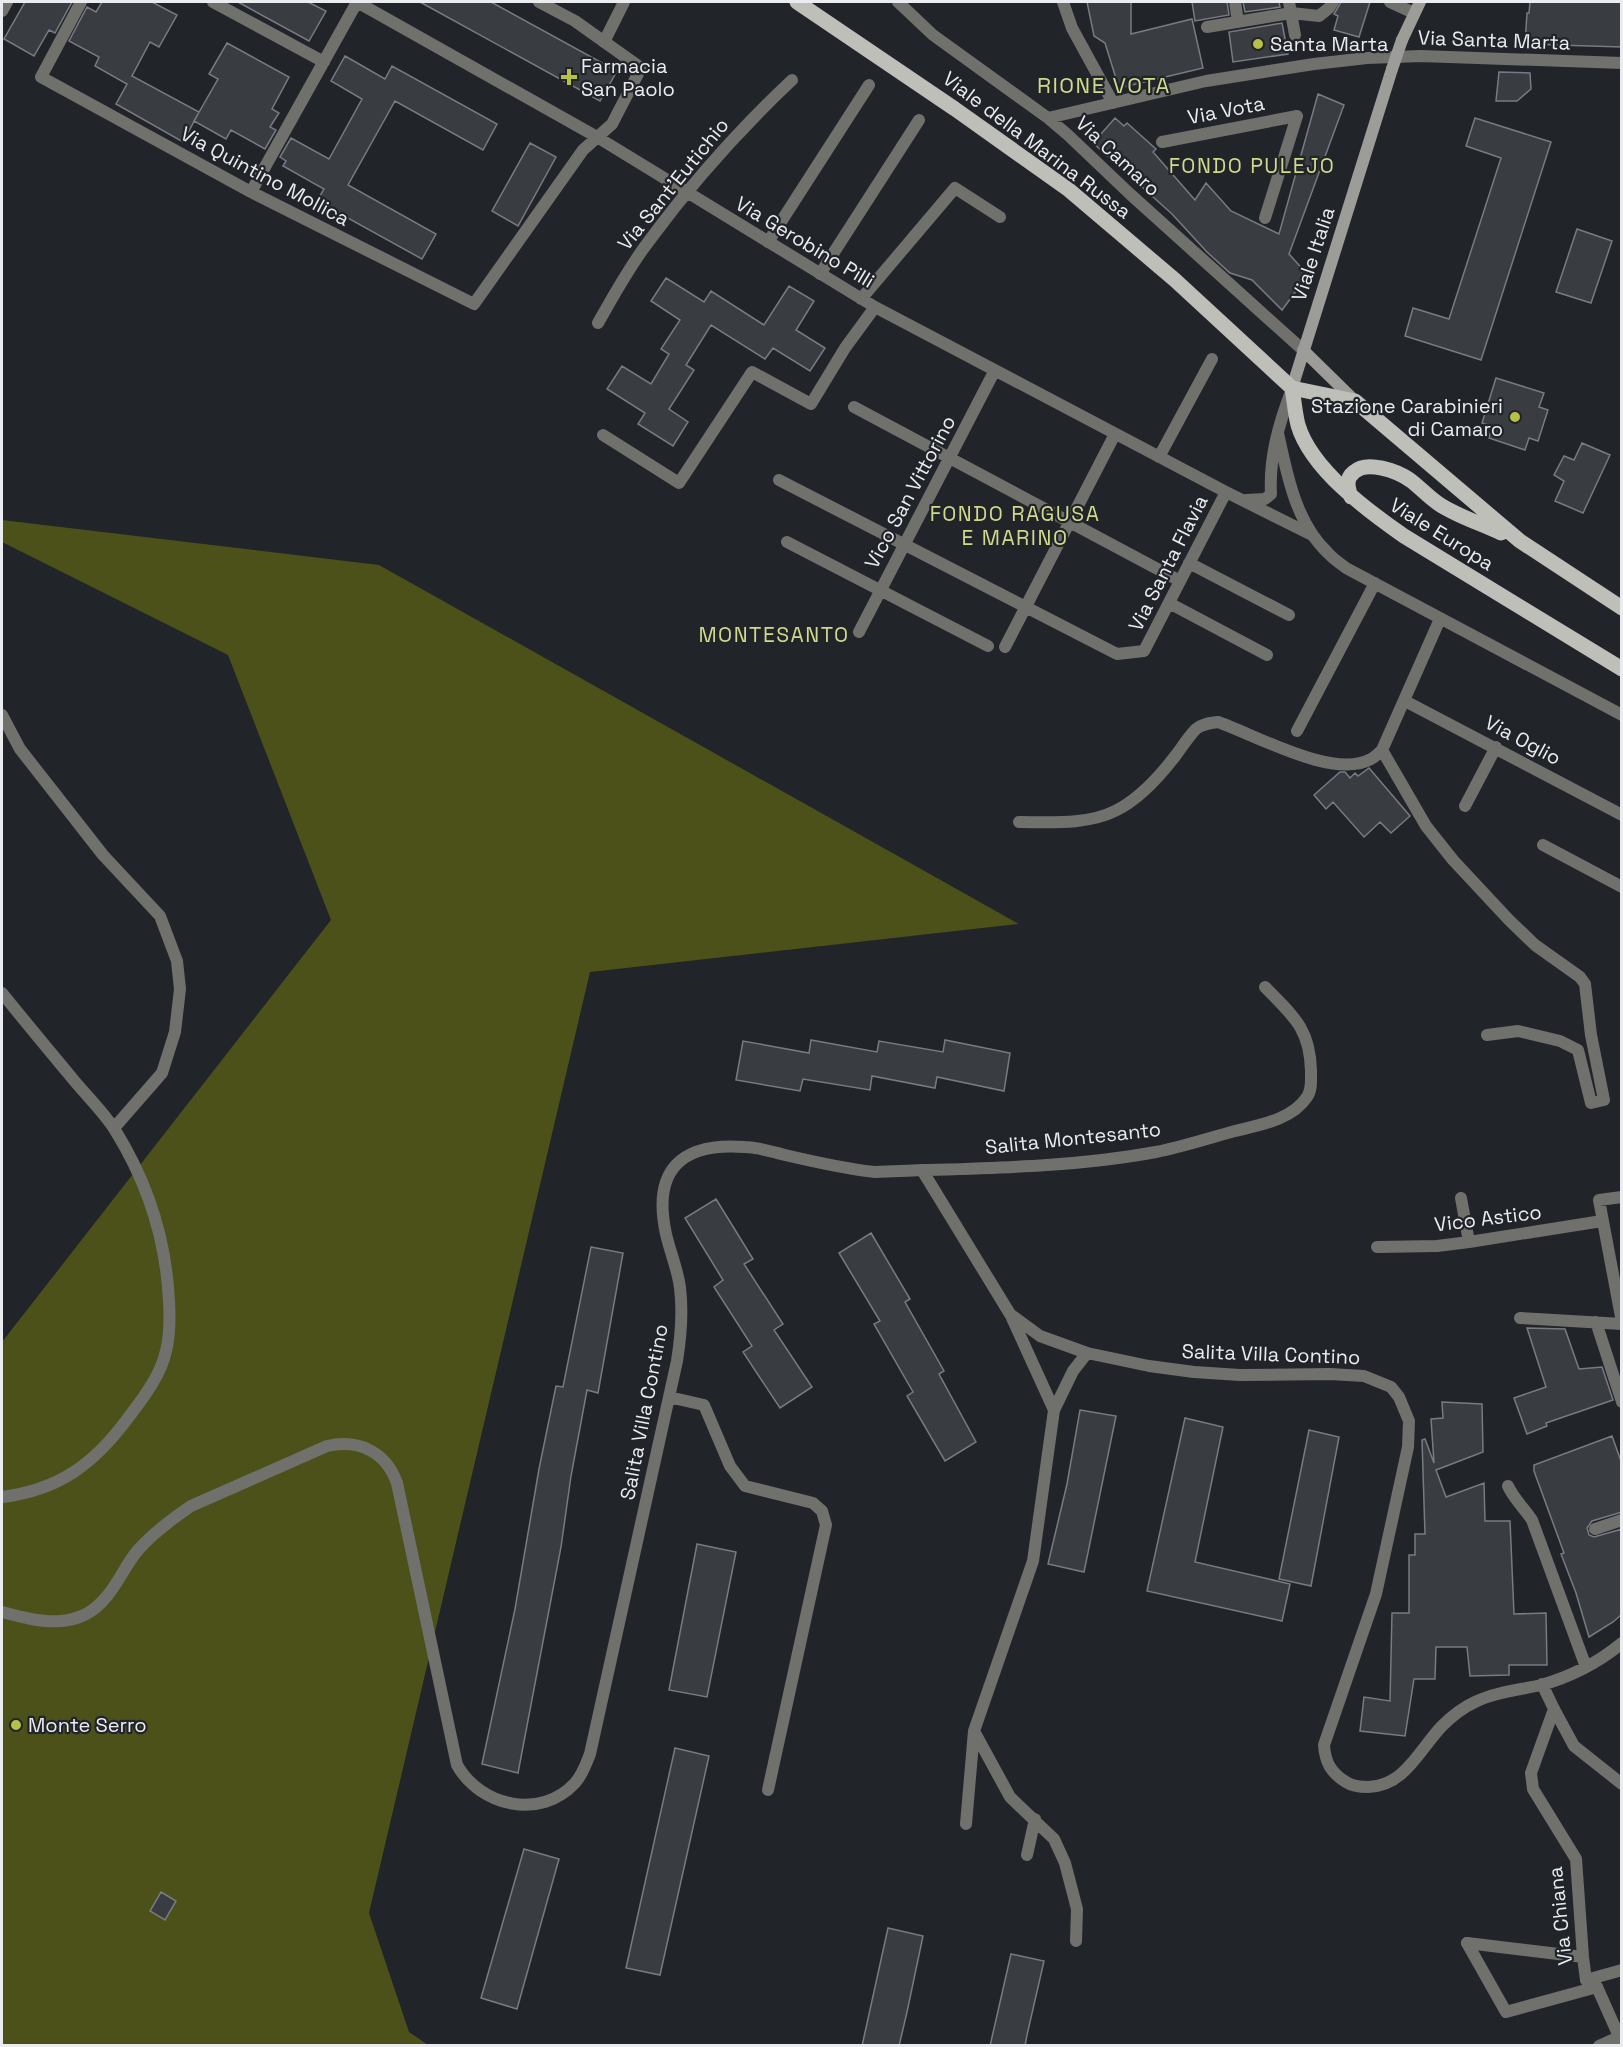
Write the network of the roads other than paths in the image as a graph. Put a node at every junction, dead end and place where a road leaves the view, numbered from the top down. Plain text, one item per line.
1 (7, 2) edge
2 (81, 2) edge
3 (213, 2) edge
4 (357, 2) edge
5 (624, 2) edge
6 (797, 2) edge
7 (898, 2) edge
8 (1063, 2) edge
9 (1235, 2) edge
10 (1333, 2) edge
11 (1390, 2) edge
12 (1420, 2) edge
13 (546, 3) edge
14 (1290, 7) edge
15 (2, 11) edge
16 (1414, 13) junction
17 (1238, 22) junction
18 (1207, 27) dead end
19 (1295, 35) dead end
20 (604, 42) junction
21 (324, 62) junction
22 (1622, 63) edge
23 (792, 80) dead end
24 (868, 86) dead end
25 (1113, 103) junction
26 (1048, 118) junction
27 (919, 120) dead end
28 (597, 137) junction
29 (1162, 142) dead end
30 (251, 192) junction
31 (686, 193) junction
32 (1000, 217) dead end
33 (1265, 218) dead end
34 (768, 242) junction
35 (820, 274) junction
36 (861, 299) junction
37 (875, 307) junction
38 (598, 323) dead end
39 (1304, 350) junction
40 (1212, 359) dead end
41 (995, 370) junction
42 (1292, 388) junction
43 (1355, 401) junction
44 (854, 407) dead end
45 (1115, 434) junction
46 (1278, 434) junction
47 (603, 435) dead end
48 (1159, 457) junction
49 (950, 458) junction
50 (780, 480) dead end
51 (1226, 492) junction
52 (1351, 497) junction
53 (1242, 500) junction
54 (1070, 522) junction
55 (1312, 535) junction
56 (787, 542) dead end
57 (1520, 542) junction
58 (904, 544) junction
59 (1189, 563) junction
60 (1180, 581) junction
61 (1375, 583) junction
62 (881, 590) junction
63 (1169, 603) junction
64 (1026, 607) junction
65 (1622, 608) edge
66 (1289, 615) dead end
67 (1440, 619) junction
68 (859, 632) dead end
69 (1267, 655) dead end
70 (1622, 669) edge
71 (1405, 700) junction
72 (2, 715) edge
73 (1622, 715) edge
74 (1297, 731) dead end
75 (1496, 747) junction
76 (1382, 750) junction
77 (1466, 806) dead end
78 (1622, 815) edge
79 (1019, 822) dead end
80 (1543, 845) dead end
81 (1622, 887) edge
82 (1265, 987) dead end
83 (2, 993) edge
84 (1487, 1035) dead end
85 (114, 1128) junction
86 (921, 1170) junction
87 (1622, 1197) edge
88 (1461, 1198) dead end
89 (1602, 1221) junction
90 (1469, 1242) junction
91 (1377, 1247) dead end
92 (1010, 1314) junction
93 (1520, 1318) dead end
94 (1596, 1322) junction
95 (1622, 1323) edge
96 (1087, 1353) junction
97 (669, 1397) junction
98 (1622, 1402) edge
99 (1054, 1410) junction
100 (1508, 1486) dead end
101 (2, 1497) edge
102 (1622, 1520) edge
103 (1595, 1529) dead end
104 (2, 1612) edge
105 (1622, 1643) edge
106 (1586, 1667) junction
107 (1542, 1684) junction
108 (1554, 1709) junction
109 (974, 1731) junction
110 (1622, 1784) edge
111 (768, 1790) dead end
112 (1035, 1820) junction
113 (966, 1824) dead end
114 (1027, 1855) dead end
115 (1076, 1941) dead end
116 (1583, 1957) junction
117 (1622, 1970) edge
118 (1592, 1984) junction
119 (1620, 2040) edge
120 (1599, 2046) edge

1 - 15 street
2 - 30 street, Via Quintino Mollica
3 - 21 street
4 - 21 street
4 - 28 street, Via Gerobino Pilli
5 - 20 street
6 - 42 main road, Viale della Marina Russa
7 - 26 street, Via Camaro
8 - 25 street
9 - 17 street
10 - 14 street
11 - 16 street
12 - 16 main road, Viale Italia
13 - 20 street
14 - 17 street
14 - 19 street
16 - 39 main road, Viale Italia, bridge
17 - 18 street
20 - 28 street
21 - 30 street
22 - 25 street, Via Santa Marta
23 - 31 street, Via Sant'Eutichio
24 - 34 street
25 - 26 street, Via Santa Marta
26 - 39 street, Via Camaro
27 - 35 street
28 - 30 street, Via Quintino Mollica
28 - 31 street, Via Gerobino Pilli
29 - 33 street, Via Vota
31 - 34 street, Via Gerobino Pilli
31 - 38 street, Via Sant'Eutichio
32 - 36 street
34 - 35 street, Via Gerobino Pilli
35 - 36 street, Via Gerobino Pilli
36 - 37 street, Via Gerobino Pilli
37 - 41 street, Via Gerobino Pilli
37 - 47 street
39 - 42 main road, Viale Italia
39 - 43 main road
40 - 48 street
41 - 45 street, Via Gerobino Pilli
41 - 49 street, Vico San Vittorino
42 - 43 main road
42 - 46 street
42 - 52 main road, Viale Europa
43 - 57 main road, Viale Europa
44 - 49 street
45 - 48 street, Via Gerobino Pilli
45 - 54 street
46 - 53 street
46 - 55 street
48 - 51 street, Via Gerobino Pilli
49 - 54 street
49 - 58 street, Vico San Vittorino
50 - 58 street
51 - 53 street, Via Gerobino Pilli
51 - 59 street, Via Santa Flavia
52 - 57 main road
52 - 70 main road, Viale Europa
53 - 55 street, Via Gerobino Pilli
54 - 60 street
54 - 64 street
55 - 61 street
56 - 62 street
57 - 65 main road, Viale Europa
58 - 62 street, Vico San Vittorino
58 - 64 street
59 - 60 street, Via Santa Flavia
59 - 66 street
60 - 63 street, Via Santa Flavia
61 - 67 street
61 - 74 street
62 - 64 street
62 - 68 street, Vico San Vittorino
63 - 64 street, Via Santa Flavia
63 - 69 street
67 - 71 street
67 - 73 street
71 - 75 street, Via Oglio
71 - 76 street
72 - 85 street
75 - 77 street
75 - 78 street, Via Oglio
76 - 79 street
76 - 84 street
80 - 81 street
82 - 86 street, Salita Montesanto
83 - 85 street
85 - 101 street
86 - 92 street, Salita Villa Contino
86 - 97 street, Salita Villa Contino
87 - 89 street
88 - 90 street
89 - 90 street, Vico Astico
89 - 95 street
90 - 91 street, Vico Astico
92 - 96 street, Salita Villa Contino
92 - 99 street
93 - 94 street
94 - 95 street
94 - 98 street
96 - 99 street
96 - 107 street, Salita Villa Contino
97 - 104 street, Salita Villa Contino
97 - 111 street
99 - 109 street
100 - 106 street
102 - 103 street
105 - 106 street, Salita Villa Contino
106 - 107 street, Salita Villa Contino
107 - 108 street
108 - 110 street
108 - 116 street, Via Chiana
109 - 112 street
109 - 113 street
112 - 114 street
112 - 115 street
116 - 118 street, Via Chiana
116 - 118 street
117 - 118 street
118 - 119 street, Via Chiana
119 - 120 street

